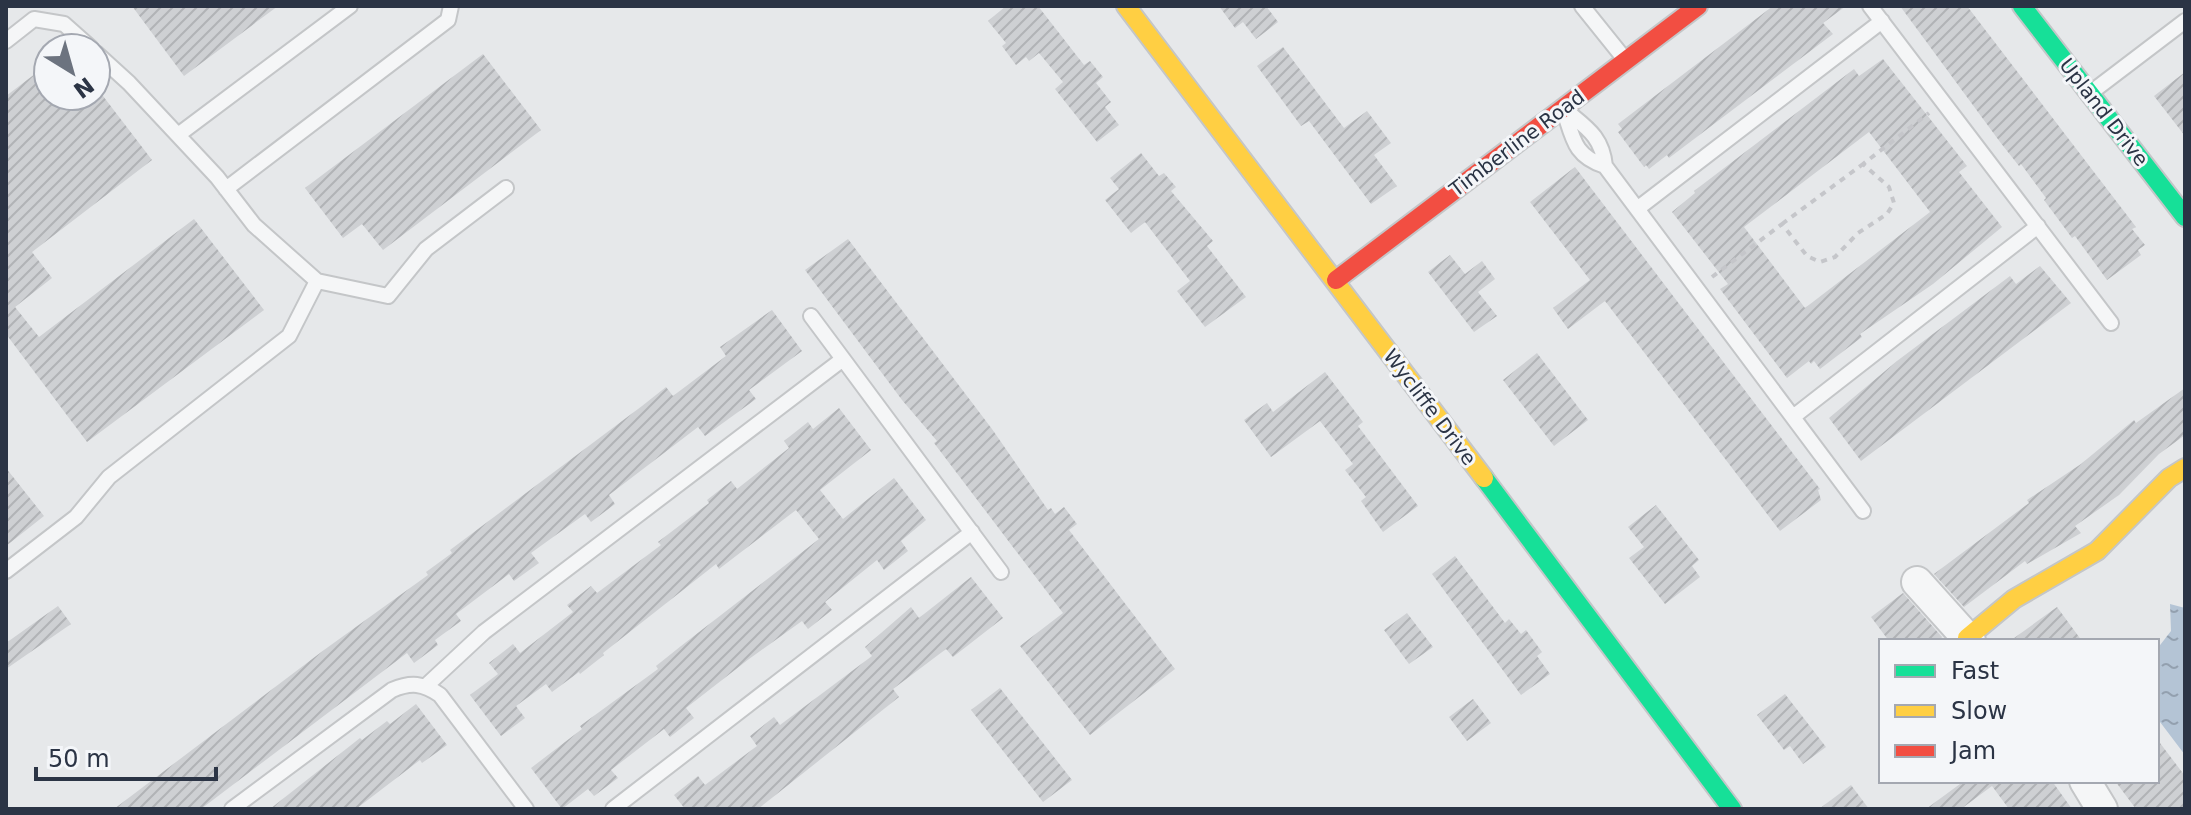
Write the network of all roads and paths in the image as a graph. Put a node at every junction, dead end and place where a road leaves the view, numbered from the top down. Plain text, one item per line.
1 (350, 6) edge
2 (451, 6) edge
3 (1126, 6) edge
4 (1582, 6) edge
5 (1698, 6) edge
6 (1870, 6) edge
7 (2022, 6) edge
8 (1882, 21) junction
9 (2185, 21) edge
10 (73, 32) edge
11 (6, 41) edge
12 (1626, 60) junction
13 (112, 69) edge
14 (2089, 94) junction
15 (1943, 101) junction
16 (1563, 108) junction
17 (178, 135) junction
18 (1863, 164) junction
19 (506, 188) dead end
20 (226, 189) junction
21 (2182, 207) edge
22 (1637, 209) junction
23 (1782, 224) junction
24 (2038, 226) junction
25 (1336, 280) junction
26 (317, 281) junction
27 (1697, 289) junction
28 (811, 316) dead end
29 (2111, 323) dead end
30 (843, 359) junction
31 (1793, 417) junction
32 (2185, 468) edge
33 (1863, 511) dead end
34 (972, 532) junction
35 (6, 571) edge
36 (1001, 572) dead end
37 (1917, 582) dead end
38 (1968, 639) edge
39 (427, 685) junction
40 (2086, 783) edge
41 (232, 809) edge
42 (526, 809) edge
43 (613, 809) edge
44 (1732, 809) edge
45 (2102, 809) edge

1 - 17 lane
2 - 20 lane
3 - 25 street, Wycliffe Drive
4 - 12 lane
5 - 12 street, Timberline Road
6 - 8 lane
7 - 14 street, Upland Drive
8 - 15 lane
8 - 22 lane
9 - 14 lane
10 - 11 lane
12 - 16 street, Timberline Road
13 - 17 lane
14 - 21 street, Upland Drive
15 - 18 path
15 - 24 lane
16 - 22 lane
16 - 25 street, Timberline Road
17 - 20 lane
18 - 23 path
18 - 23 path
19 - 26 lane
20 - 26 lane
22 - 27 lane
23 - 27 path
24 - 29 lane
24 - 31 lane
25 - 44 street, Wycliffe Drive
26 - 35 lane
27 - 31 lane
28 - 30 lane
30 - 34 lane
30 - 39 lane
31 - 33 lane
32 - 38 street
34 - 36 lane
34 - 43 lane
37 - 38 street
39 - 41 lane
39 - 42 lane
40 - 45 street

